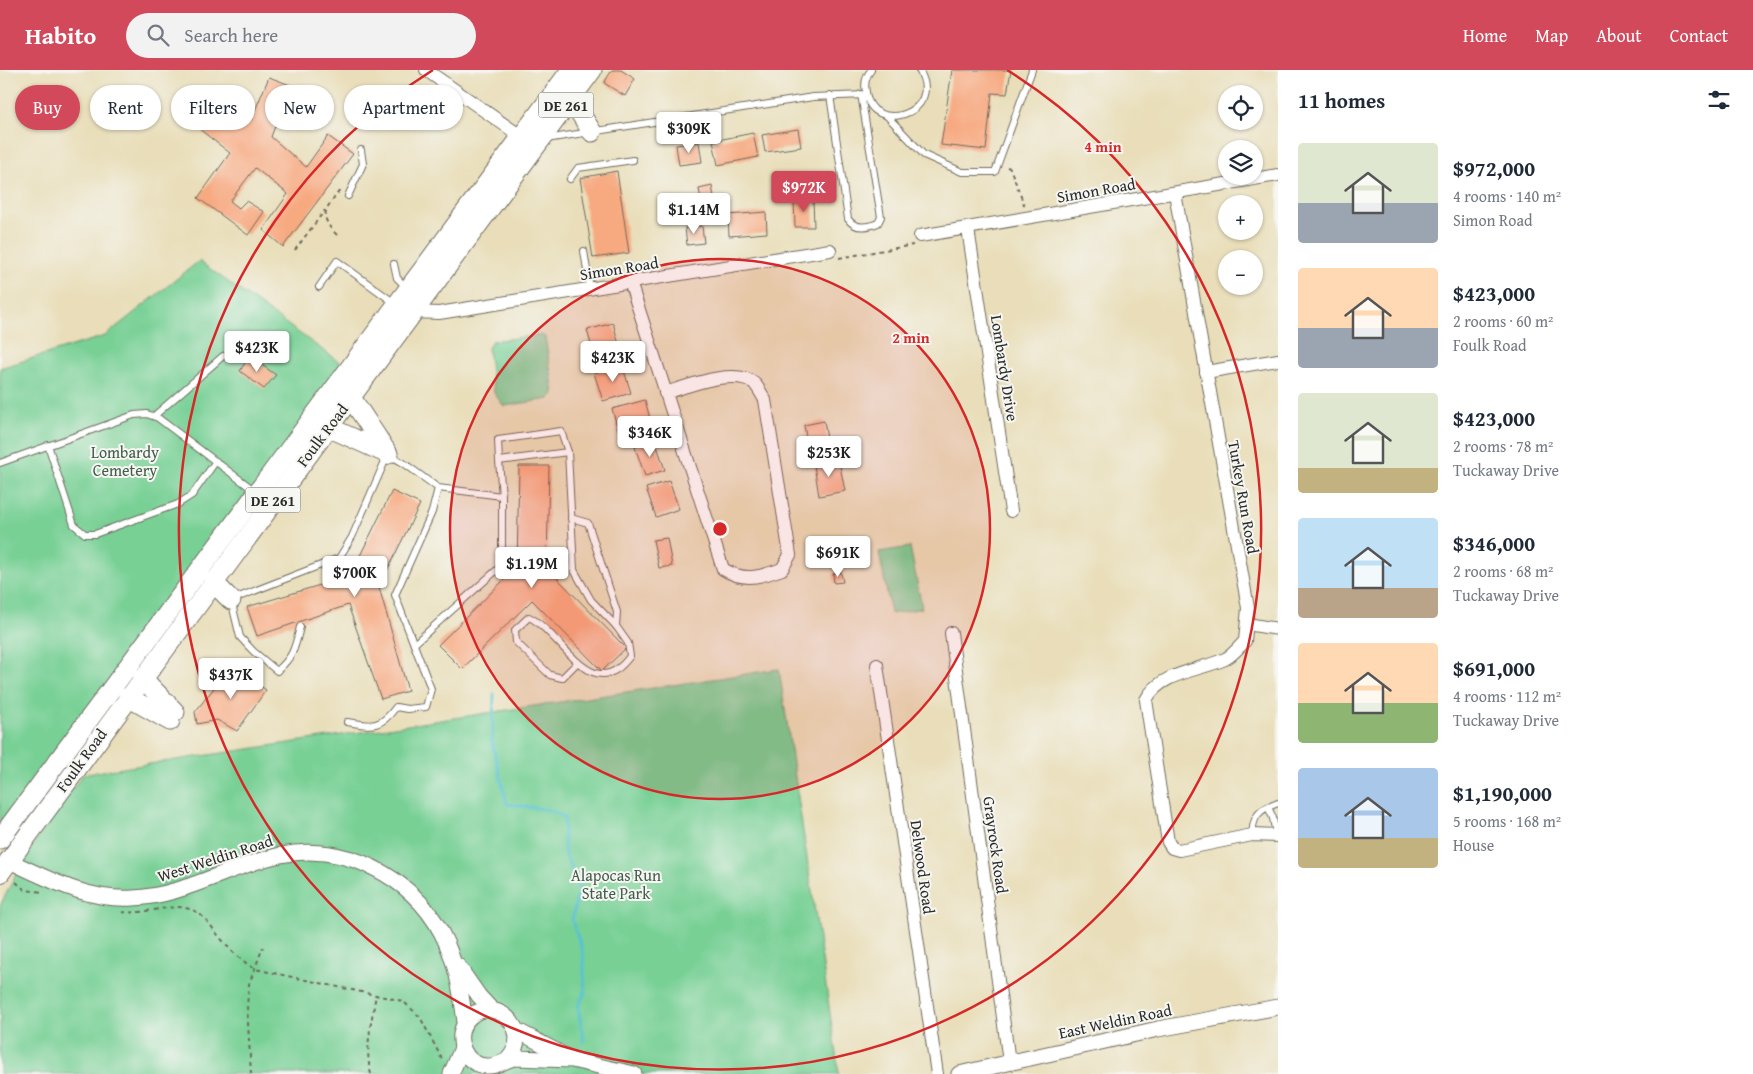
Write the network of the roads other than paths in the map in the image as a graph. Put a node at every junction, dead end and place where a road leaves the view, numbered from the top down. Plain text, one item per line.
1 (426, 70) edge
2 (571, 70) edge
3 (592, 70) edge
4 (871, 70) edge
5 (919, 70) edge
6 (1032, 70) edge
7 (863, 94) junction
8 (574, 95) junction
9 (830, 95) junction
10 (888, 116) junction
11 (592, 132) junction
12 (531, 139) junction
13 (361, 150) dead end
14 (633, 160) dead end
15 (1278, 175) edge
16 (570, 179) dead end
17 (1175, 193) junction
18 (348, 196) dead end
19 (968, 230) junction
20 (920, 236) road end
21 (584, 251) dead end
22 (832, 254) road end
23 (394, 264) dead end
24 (630, 282) junction
25 (319, 287) dead end
26 (408, 289) junction
27 (590, 289) junction
28 (405, 308) junction
29 (223, 356) dead end
30 (1278, 360) edge
31 (1206, 372) junction
32 (665, 393) junction
33 (350, 396) junction
34 (154, 416) junction
35 (328, 427) junction
36 (48, 445) junction
37 (568, 452) junction
38 (388, 454) junction
39 (216, 461) junction
40 (499, 461) junction
41 (0, 462) edge
42 (438, 488) junction
43 (502, 496) junction
44 (264, 498) junction
45 (1011, 511) dead end
46 (571, 518) junction
47 (502, 558) dead end
48 (499, 568) dead end
49 (213, 582) junction
50 (231, 600) junction
51 (1247, 624) junction
52 (616, 626) junction
53 (300, 627) dead end
54 (1278, 629) edge
55 (951, 633) dead end
56 (414, 644) junction
57 (578, 662) junction
58 (877, 665) dead end
59 (142, 678) junction
60 (128, 697) junction
61 (347, 722) dead end
62 (1278, 802) edge
63 (1268, 807) junction
64 (1252, 835) junction
65 (1277, 836) edge
66 (0, 839) edge
67 (8, 871) edge
68 (453, 959) junction
69 (1278, 1007) edge
70 (492, 1010) junction
71 (465, 1022) junction
72 (516, 1030) junction
73 (462, 1048) junction
74 (508, 1059) junction
75 (572, 1060) junction
76 (1010, 1062) junction
77 (489, 1067) junction
78 (452, 1072) edge
79 (474, 1074) edge
80 (634, 1074) edge
81 (937, 1074) edge
82 (960, 1074) edge

1 - 12 street
2 - 12 main road, Foulk Road / DE 261
3 - 8 main road, Foulk Road / DE 261
4 - 7 lane
5 - 10 lane
6 - 10 lane
7 - 9 lane
7 - 9 lane
7 - 10 lane
8 - 11 main road
8 - 12 main road, Foulk Road / DE 261
9 - 11 lane
11 - 12 lane
12 - 26 main road, Foulk Road / DE 261
12 - 28 main road, Foulk Road / DE 261
13 - 18 lane
14 - 16 lane
15 - 17 street, Simon Road
17 - 19 street, Simon Road
17 - 31 street, Turkey Run Road
19 - 20 street, Simon Road
19 - 45 street, Lombardy Drive
21 - 27 lane
22 - 24 street, Simon Road
23 - 26 lane
24 - 27 street, Simon Road
24 - 32 street
25 - 28 lane
26 - 28 main road, Foulk Road / DE 261
27 - 28 street, Simon Road
28 - 33 main road, Foulk Road / DE 261
28 - 44 main road, Foulk Road / DE 261
29 - 34 lane
30 - 31 street
31 - 51 street, Turkey Run Road
32 - 32 street
33 - 35 main road, Foulk Road / DE 261
33 - 38 main road
34 - 36 lane
34 - 39 lane
35 - 38 main road
35 - 44 main road, Foulk Road / DE 261
36 - 39 lane
36 - 41 lane
37 - 40 lane
37 - 40 lane
37 - 46 lane
38 - 42 lane
38 - 50 lane
39 - 44 lane
40 - 43 lane
42 - 43 lane
42 - 56 lane
43 - 47 lane
44 - 49 main road, Foulk Road / DE 261
44 - 66 main road, Foulk Road / DE 261
46 - 52 lane
46 - 52 lane
48 - 56 lane
49 - 50 main road
49 - 59 main road, Foulk Road / DE 261
50 - 53 lane
51 - 54 street
51 - 64 street, Turkey Run Road
52 - 57 lane
55 - 76 street, Grayrock Road
56 - 61 lane
57 - 57 lane
58 - 81 street, Delwood Road
59 - 60 main road, Foulk Road / DE 261
59 - 60 main road
60 - 67 main road, Foulk Road / DE 261
62 - 63 lane
63 - 64 lane
63 - 65 lane
64 - 65 street, Turkey Run Road
67 - 68 street, West Weldin Road
68 - 70 street, West Weldin Road
68 - 71 street, West Weldin Road
69 - 76 street, East Weldin Road
70 - 71 street
70 - 72 street
71 - 73 street
72 - 74 street
72 - 75 street
73 - 77 street
73 - 78 street
74 - 75 street
74 - 77 street
75 - 80 street
76 - 82 street, East Weldin Road
77 - 79 street

